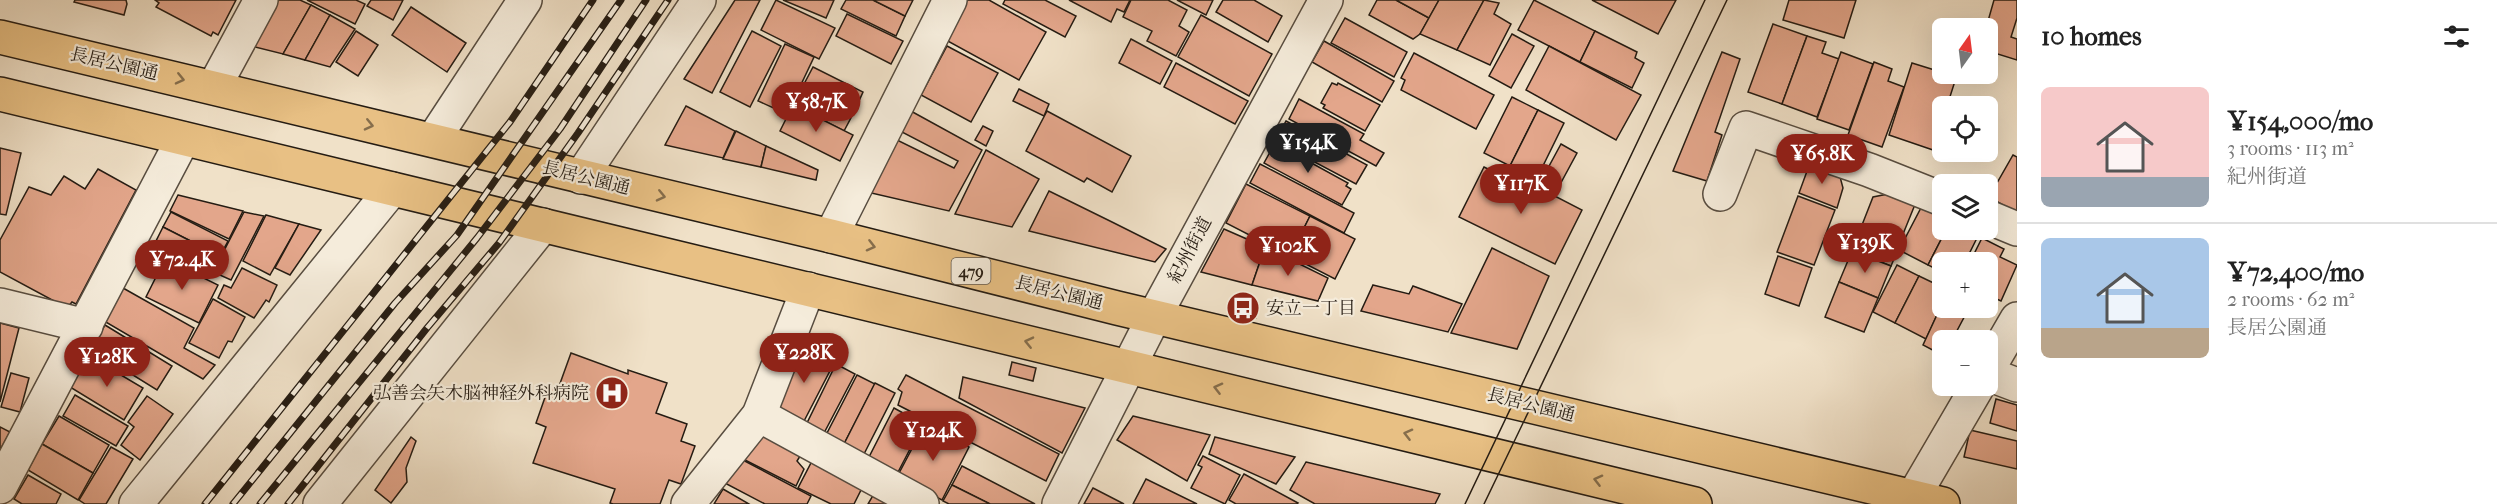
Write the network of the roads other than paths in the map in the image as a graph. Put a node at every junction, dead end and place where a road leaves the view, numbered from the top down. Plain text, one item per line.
1 (261, 0) edge
2 (525, 0) edge
3 (699, 0) edge
4 (950, 0) edge
5 (1326, 0) edge
6 (0, 37) edge
7 (214, 87) junction
8 (0, 93) edge
9 (183, 139) junction
10 (432, 140) junction
11 (581, 177) junction
12 (392, 189) junction
13 (1720, 194) dead end
14 (1932, 195) edge
15 (1998, 221) edge
16 (543, 225) junction
17 (2017, 229) edge
18 (831, 236) junction
19 (808, 289) junction
20 (0, 305) edge
21 (1154, 317) junction
22 (2017, 319) edge
23 (86, 326) junction
24 (1998, 352) edge
25 (1130, 367) junction
26 (1998, 378) edge
27 (2017, 385) edge
28 (1973, 396) edge
29 (759, 415) junction
30 (0, 487) edge
31 (1922, 502) edge
32 (136, 504) edge
33 (320, 504) edge
34 (688, 504) edge
35 (922, 504) edge
36 (1059, 504) edge
37 (1695, 504) edge

1 - 7 street
2 - 10 street
3 - 11 street
4 - 18 street
5 - 21 street, 紀州街道
6 -> 7 highway, 長居公園通 / 479
7 -> 10 highway, 長居公園通 / 479
8 - 9 highway
9 - 12 highway
9 - 23 street
10 - 11 highway, 長居公園通 / 479
11 -> 18 highway, 長居公園通 / 479
12 - 16 highway
12 - 32 street
13 - 14 street
15 - 17 street
16 - 19 highway
16 - 33 street
18 -> 21 highway, 長居公園通 / 479
25 -> 19 highway
19 - 29 street
20 - 23 street
21 - 25 street, 紀州街道
21 - 31 highway, 長居公園通 / 479
22 - 24 street
23 - 30 street
25 - 36 street, 紀州街道
37 -> 25 highway
26 - 27 street
28 - 31 street
29 - 34 street
29 - 35 street

